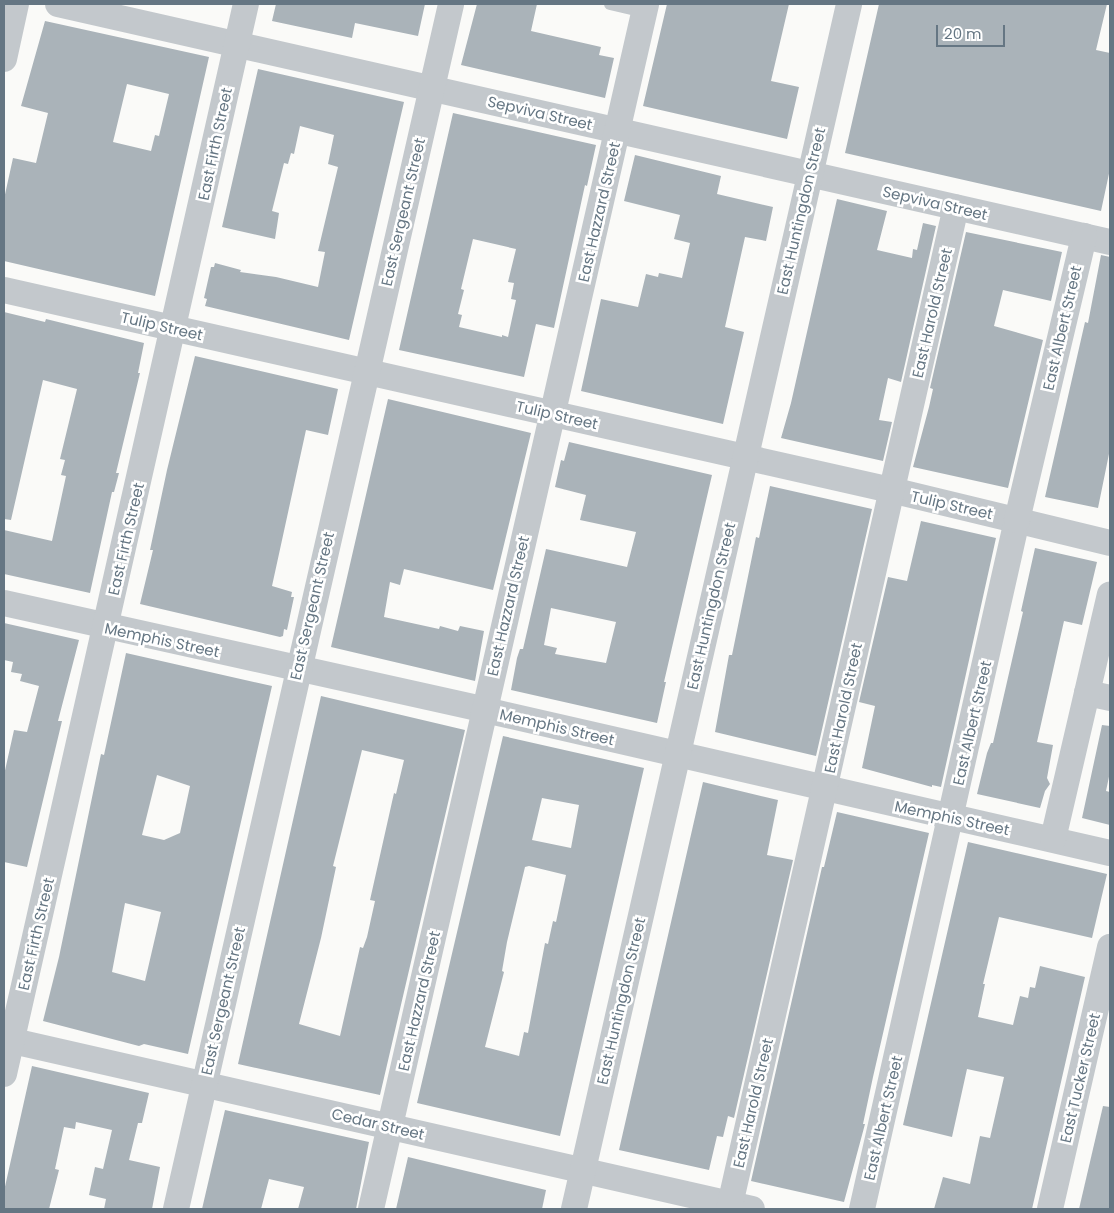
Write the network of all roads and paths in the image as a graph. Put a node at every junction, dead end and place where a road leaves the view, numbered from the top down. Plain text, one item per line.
1 (16, 4) edge
2 (58, 4) edge
3 (246, 4) edge
4 (451, 4) edge
5 (610, 4) edge
6 (849, 4) edge
7 (645, 8) edge
8 (237, 44) junction
9 (4, 59) edge
10 (432, 88) junction
11 (617, 130) junction
12 (809, 174) junction
13 (956, 207) junction
14 (1084, 236) junction
15 (1110, 242) edge
16 (4, 290) edge
17 (174, 328) junction
18 (366, 372) junction
19 (552, 414) junction
20 (744, 459) junction
21 (891, 490) junction
22 (1017, 520) junction
23 (1110, 543) edge
24 (1110, 595) edge
25 (4, 604) edge
26 (106, 628) junction
27 (298, 670) junction
28 (1099, 696) edge
29 (484, 710) junction
30 (677, 754) junction
31 (825, 789) junction
32 (951, 818) junction
33 (1053, 839) junction
34 (1110, 853) edge
35 (1110, 947) edge
36 (7, 1040) edge
37 (4, 1074) edge
38 (204, 1084) junction
39 (390, 1127) junction
40 (583, 1171) junction
41 (737, 1208) edge
42 (176, 1209) edge
43 (371, 1209) edge
44 (574, 1209) edge
45 (862, 1209) edge
46 (1050, 1209) edge

1 - 9 street
2 - 8 street, Sepviva Street
3 - 8 street, East Firth Street
4 - 10 street, East Sergeant Street
5 - 7 lane
6 - 12 street, East Huntingdon Street
7 - 11 street, East Hazzard Street
8 - 10 street, Sepviva Street
8 - 17 street, East Firth Street
10 - 11 street, Sepviva Street
10 - 18 street, East Sergeant Street
11 - 12 street, Sepviva Street
11 - 19 street, East Hazzard Street
12 - 13 street, Sepviva Street
12 - 20 street, East Huntingdon Street
13 - 14 street, Sepviva Street
13 - 21 street, East Harold Street
14 - 15 street, Sepviva Street
14 - 22 street, East Albert Street
16 - 17 street, Tulip Street
17 - 18 street, Tulip Street
17 - 26 street, East Firth Street
18 - 19 street, Tulip Street
18 - 27 street, East Sergeant Street
19 - 20 street, Tulip Street
19 - 29 street, East Hazzard Street
20 - 21 street, Tulip Street
20 - 30 street, East Huntingdon Street
21 - 22 street, Tulip Street
21 - 31 street, East Harold Street
22 - 23 street, Tulip Street
22 - 32 street, East Albert Street
24 - 28 street
25 - 26 street, Memphis Street
26 - 27 street, Memphis Street
26 - 36 street, East Firth Street
27 - 29 street, Memphis Street
27 - 38 street, East Sergeant Street
28 - 33 street
29 - 30 street, Memphis Street
29 - 39 street, East Hazzard Street
30 - 31 street, Memphis Street
30 - 40 street, East Huntingdon Street
31 - 32 street, Memphis Street
31 - 41 street, East Harold Street
32 - 33 street, Memphis Street
32 - 45 street, East Albert Street
33 - 34 street, Memphis Street
35 - 46 street, East Tucker Street
36 - 37 street, East Firth Street
36 - 38 street, Cedar Street
38 - 39 street, Cedar Street
38 - 42 street, East Sergeant Street
39 - 40 street, Cedar Street
39 - 43 street, East Hazzard Street
40 - 41 street, Cedar Street
40 - 44 street, East Huntingdon Street

